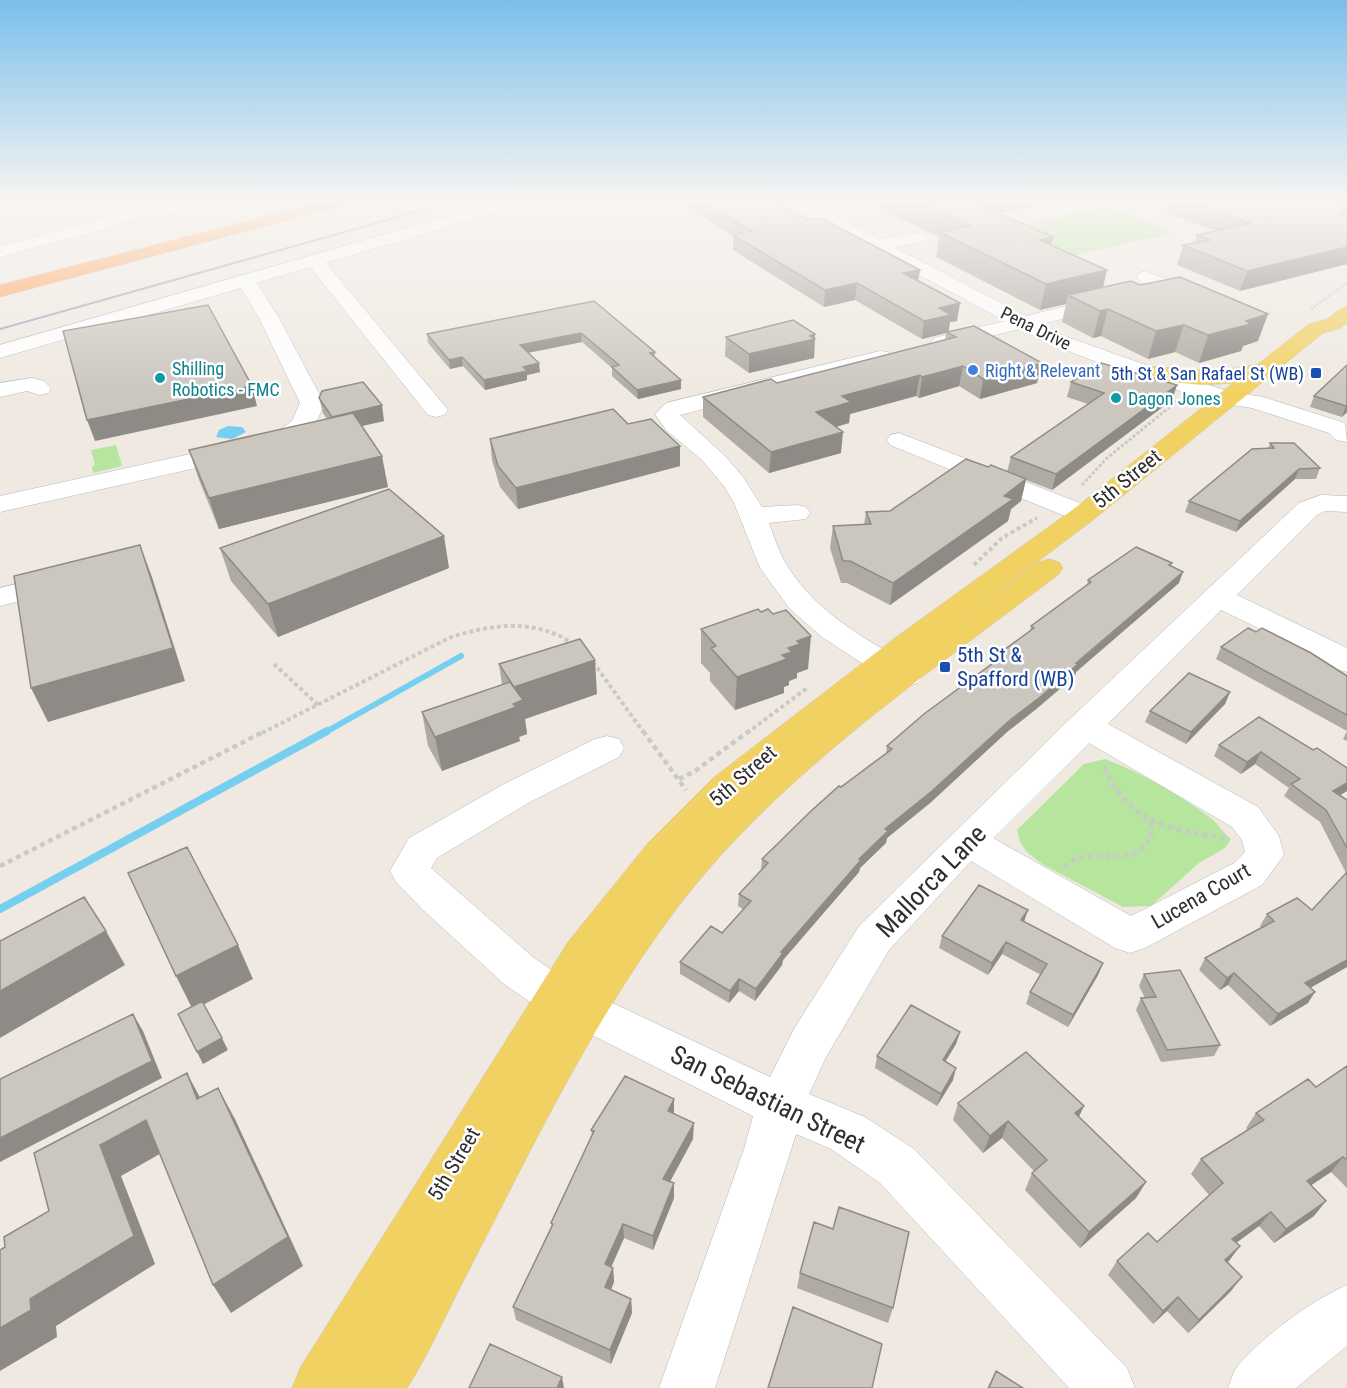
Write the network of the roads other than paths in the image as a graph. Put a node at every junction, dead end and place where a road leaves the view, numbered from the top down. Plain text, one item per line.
1 (100, 265) edge
2 (298, 265) edge
3 (318, 265) edge
4 (915, 265) edge
5 (1146, 277) dead end
6 (246, 280) junction
7 (1171, 287) junction
8 (0, 291) edge
9 (1196, 299) edge
10 (1341, 318) edge
11 (1022, 322) junction
12 (0, 352) edge
13 (1269, 366) junction
14 (1146, 373) junction
15 (40, 388) dead end
16 (0, 390) edge
17 (1243, 403) junction
18 (436, 410) dead end
19 (1346, 435) edge
20 (899, 440) dead end
21 (0, 504) edge
22 (1347, 504) edge
23 (797, 513) dead end
24 (1084, 514) junction
25 (754, 516) junction
26 (45, 586) edge
27 (0, 597) edge
28 (1217, 597) junction
29 (1347, 662) edge
30 (895, 669) junction
31 (1084, 725) junction
32 (608, 748) dead end
33 (968, 841) junction
34 (571, 1003) junction
35 (780, 1105) junction
36 (1347, 1312) edge
37 (320, 1388) edge
38 (375, 1388) edge
39 (687, 1388) edge
40 (1107, 1388) edge
41 (1256, 1388) edge

1 - 8 highway
2 - 6 street
3 - 18 street
4 - 11 street, Pena Drive
5 - 7 street
6 - 12 street
6 - 21 street
7 - 9 street
7 - 11 street
10 - 13 main road, 5th Street
10 - 17 main road, 5th Street
11 - 14 street, Pena Drive
11 - 25 street
13 - 14 main road
13 - 17 main road, 5th Street
14 - 17 street, Pena Drive
15 - 16 street
17 - 19 street, Pena Drive
17 - 24 main road, 5th Street
17 - 30 main road, 5th Street
20 - 24 street
22 - 28 street, Mallorca Lane
23 - 25 street
24 - 30 main road, 5th Street
25 - 30 street
26 - 27 street
28 - 29 street
28 - 31 street, Mallorca Lane
30 - 34 main road, 5th Street
31 - 33 street, Mallorca Lane
31 - 33 street, Lucena Court
32 - 34 street, San Sebastian Street
33 - 35 street, Mallorca Lane
34 - 35 street, San Sebastian Street
34 - 37 main road, 5th Street
34 - 38 main road, 5th Street
35 - 39 street, Mallorca Lane
35 - 40 street, San Sebastian Street
36 - 41 street

